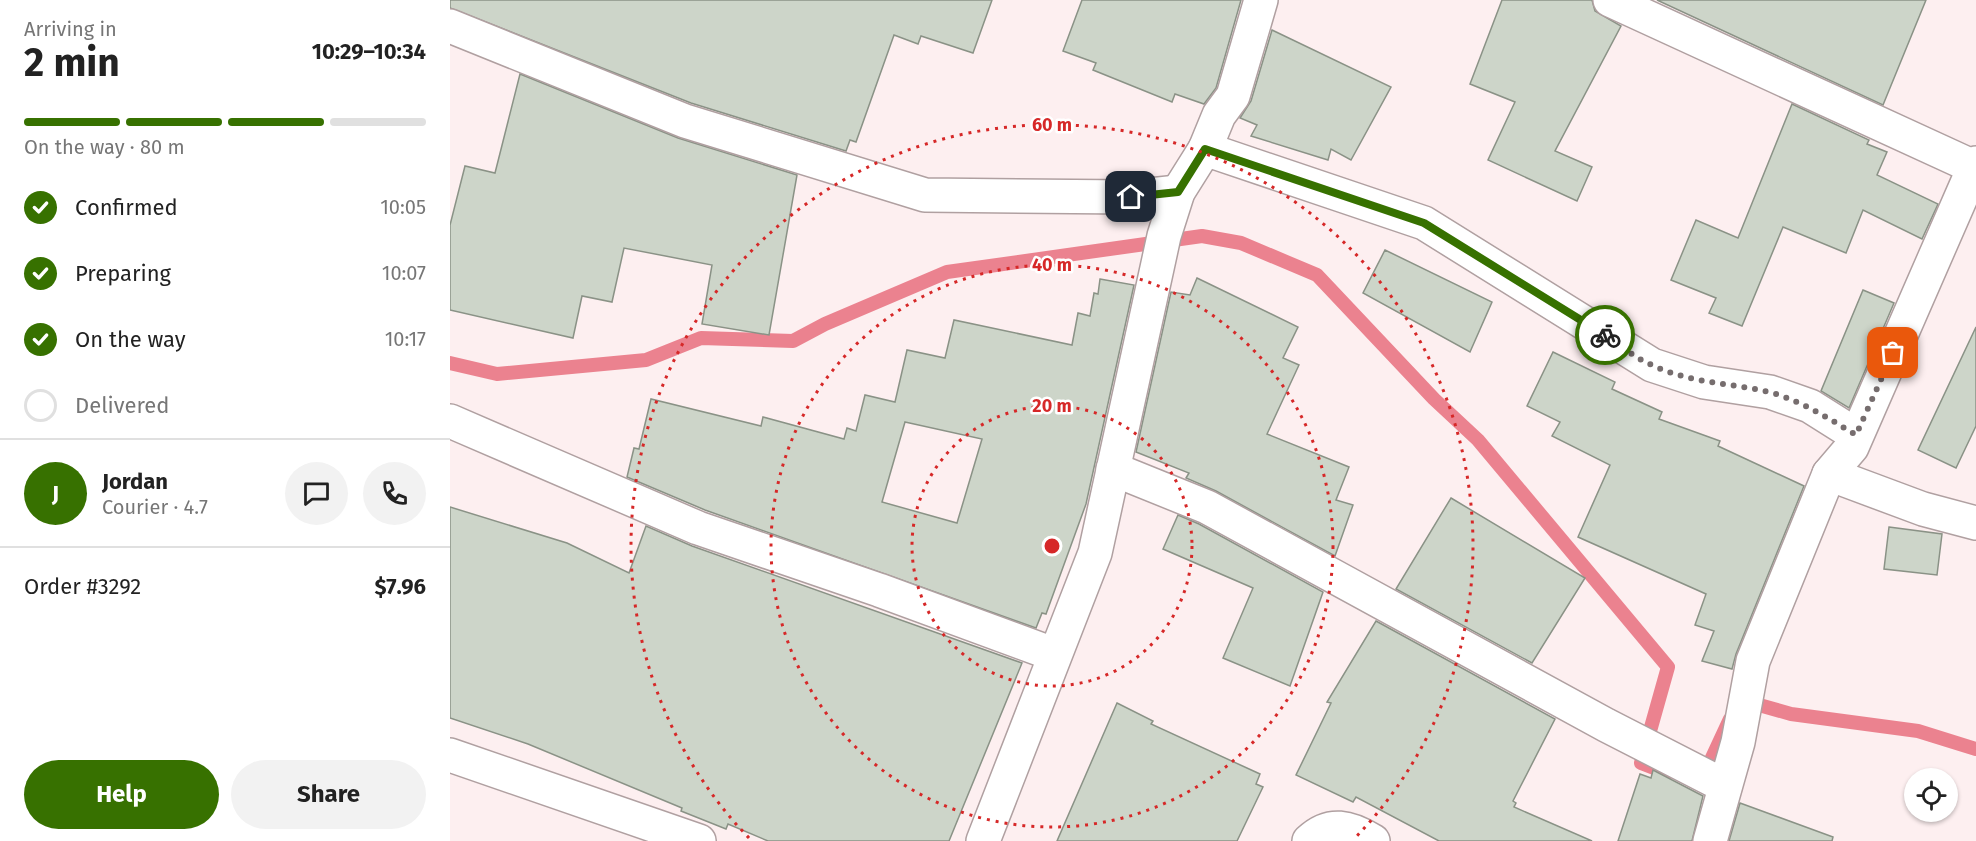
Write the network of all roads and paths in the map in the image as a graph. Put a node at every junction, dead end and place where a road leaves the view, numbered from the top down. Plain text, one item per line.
1 (1261, 0) edge
2 (1610, 0) edge
3 (450, 26) edge
4 (1205, 149) junction
5 (1975, 166) edge
6 (1178, 192) junction
7 (450, 421) edge
8 (1856, 435) junction
9 (1113, 468) junction
10 (1829, 474) junction
11 (1976, 523) edge
12 (1053, 654) junction
13 (450, 755) edge
14 (1725, 786) junction
15 (699, 841) edge
16 (983, 841) edge
17 (1309, 841) edge
18 (1372, 841) edge
19 (1710, 841) edge

1 - 4 street
2 - 5 street
3 - 6 street
4 - 6 street
4 - 8 street
5 - 8 street
6 - 9 street
7 - 12 street
8 - 10 street
9 - 12 street
9 - 14 street
10 - 11 street
10 - 14 street
12 - 16 street
13 - 15 street
14 - 19 street
17 - 18 street

